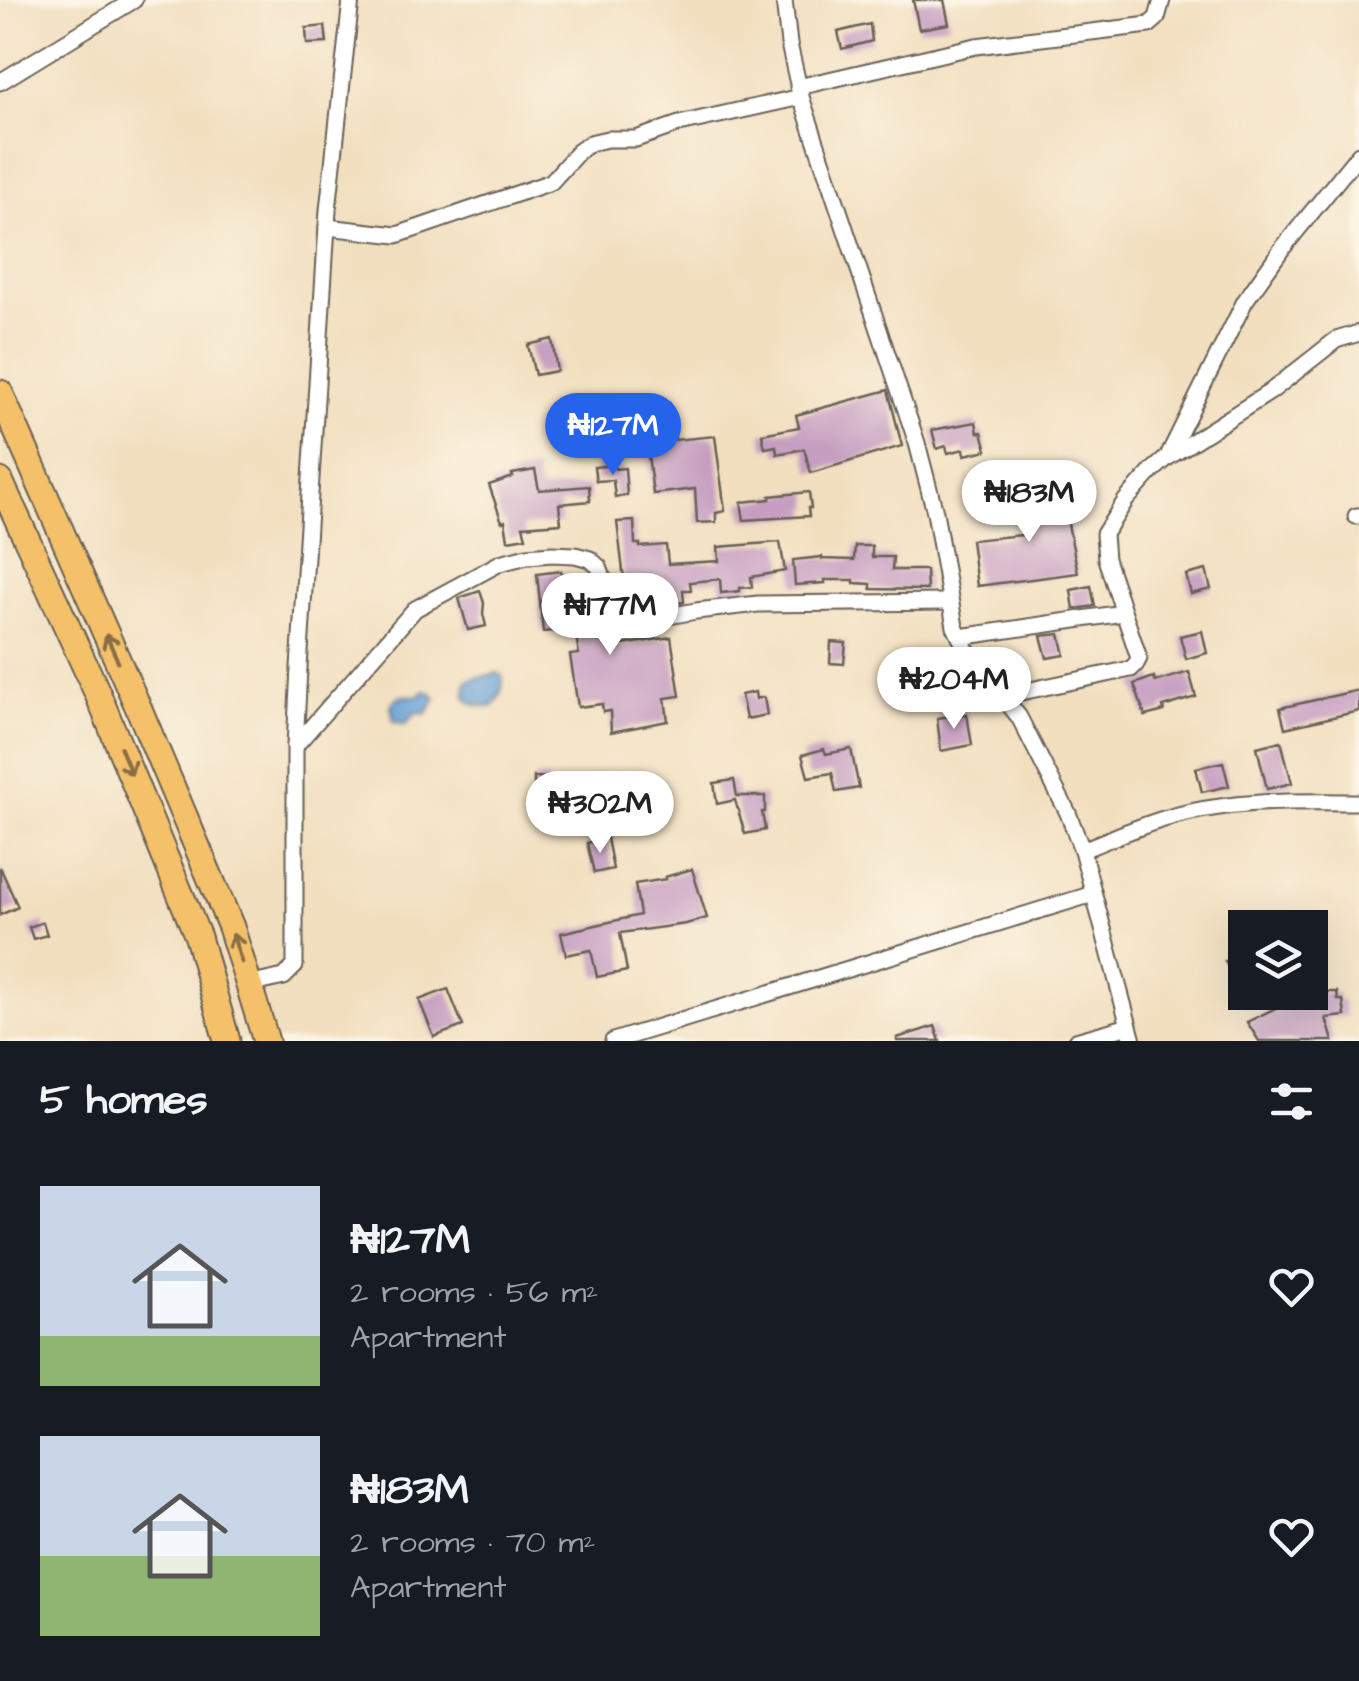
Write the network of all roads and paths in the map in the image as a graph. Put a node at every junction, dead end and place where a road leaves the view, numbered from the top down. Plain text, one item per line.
1 (134, 0) edge
2 (351, 0) edge
3 (784, 0) edge
4 (1162, 0) edge
5 (0, 82) edge
6 (799, 92) junction
7 (1359, 154) edge
8 (327, 227) junction
9 (1359, 333) edge
10 (0, 393) edge
11 (1167, 458) junction
12 (0, 481) edge
13 (950, 602) junction
14 (1123, 613) junction
15 (960, 637) junction
16 (1002, 696) junction
17 (295, 746) junction
18 (1359, 802) edge
19 (1082, 850) junction
20 (1093, 894) junction
21 (248, 984) junction
22 (1131, 1034) edge
23 (228, 1041) edge
24 (266, 1041) edge
25 (614, 1041) edge
26 (1076, 1041) edge

1 - 5 street
2 - 8 street
3 - 6 street
4 - 6 street
6 - 8 street
6 - 13 street
7 - 11 street
8 - 17 street
9 - 11 street
21 -> 10 main road
11 - 14 street
12 -> 23 main road
13 - 15 street
13 - 17 street
14 - 15 street
14 - 16 street
15 - 16 street
16 - 19 street
17 - 21 street
18 - 19 street
19 - 20 street
20 - 22 street
20 - 25 street
21 - 24 main road
22 - 26 street

